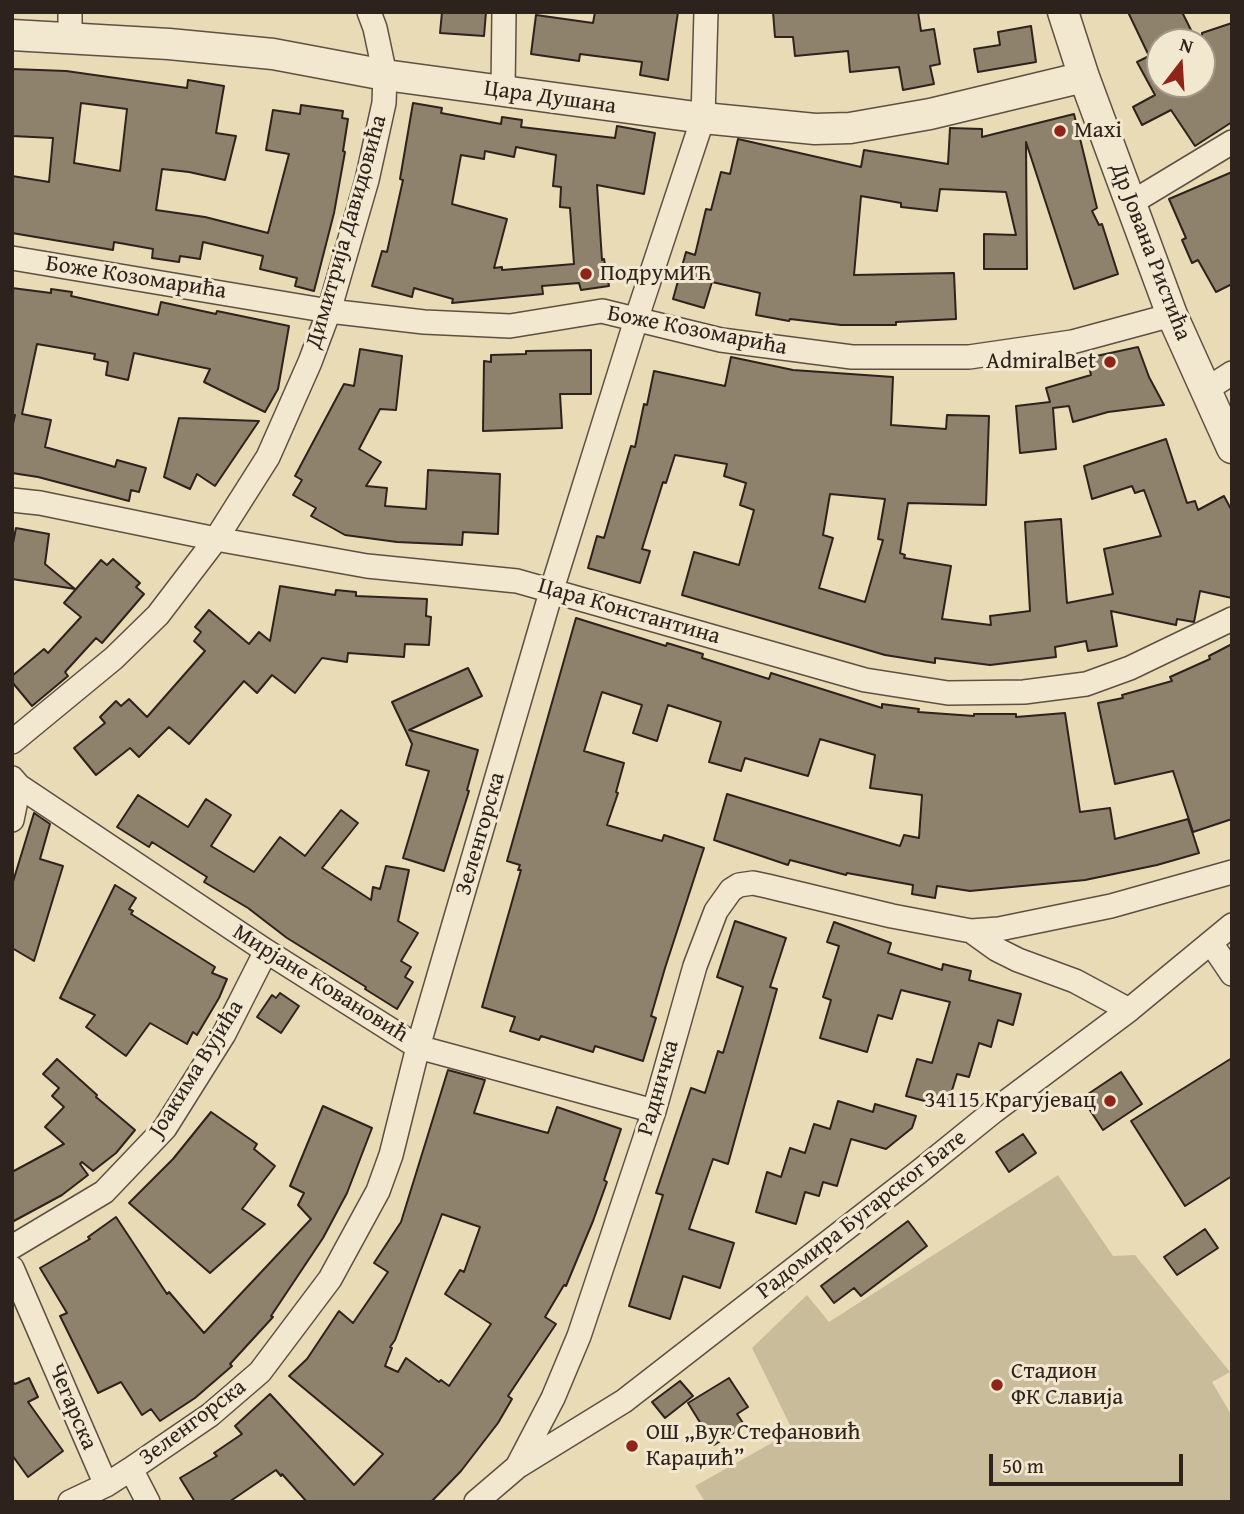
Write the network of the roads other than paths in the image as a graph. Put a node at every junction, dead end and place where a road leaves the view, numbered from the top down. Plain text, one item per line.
1 (369, 12) edge
2 (504, 12) edge
3 (706, 12) edge
4 (1063, 12) edge
5 (70, 24) edge
6 (12, 35) edge
7 (385, 75) junction
8 (1084, 77) junction
9 (503, 92) junction
10 (703, 118) junction
11 (1232, 142) edge
12 (1131, 203) junction
13 (12, 258) edge
14 (330, 311) junction
15 (1172, 315) junction
16 (636, 320) junction
17 (1232, 373) edge
18 (1204, 391) junction
19 (1232, 448) edge
20 (12, 500) edge
21 (216, 539) junction
22 (552, 589) junction
23 (1232, 619) edge
24 (12, 742) edge
25 (16, 782) edge
26 (12, 820) edge
27 (1232, 872) edge
28 (1232, 925) edge
29 (971, 931) junction
30 (1212, 943) junction
31 (266, 951) junction
32 (1232, 974) edge
33 (1129, 1010) junction
34 (418, 1047) junction
35 (653, 1111) junction
36 (12, 1247) edge
37 (12, 1268) edge
38 (517, 1467) junction
39 (131, 1469) junction
40 (106, 1485) junction
41 (70, 1502) edge
42 (148, 1502) edge
43 (476, 1502) edge

1 - 7 street, Димитрија Давидовића
2 - 9 street
3 - 10 street, Зеленгорска
4 - 8 street, Др Јована Ристића
5 - 6 street, Цара Душана
5 - 7 street, Цара Душана
7 - 9 street, Цара Душана
7 - 14 street, Димитрија Давидовића
8 - 10 street, Цара Душана
8 - 12 street, Др Јована Ристића
9 - 10 street, Цара Душана
10 - 16 street, Зеленгорска
11 - 12 street
12 - 15 street, Др Јована Ристића
13 - 14 street, Боже Козомарића
14 - 16 street, Боже Козомарића
14 - 21 street, Димитрија Давидовића
15 - 16 street, Боже Козомарића
15 - 18 street, Др Јована Ристића
16 - 22 street, Зеленгорска
17 - 18 street
18 - 19 street, Др Јована Ристића
20 - 21 street, Цара Константина
21 - 22 street, Цара Константина
21 - 24 street, Димитрија Давидовића
22 - 23 street, Цара Константина
22 - 34 street, Зеленгорска
25 - 26 street
25 - 31 street, Мирјане Ковановић
27 - 29 street, Радничка
28 - 30 street, Радомира Бугарског Бате
29 - 33 street, Радничка
29 - 35 street, Радничка
30 - 32 street
30 - 33 street, Радомира Бугарског Бате
31 - 34 street, Мирјане Ковановић
31 - 36 street, Јоакима Вујића
33 - 38 street, Радомира Бугарског Бате
34 - 35 street, Мирјане Ковановић
34 - 39 street, Зеленгорска
35 - 38 street, Радничка
37 - 40 street, Чегарска
38 - 43 street, Радничка
39 - 40 street
39 - 42 street
40 - 41 street

